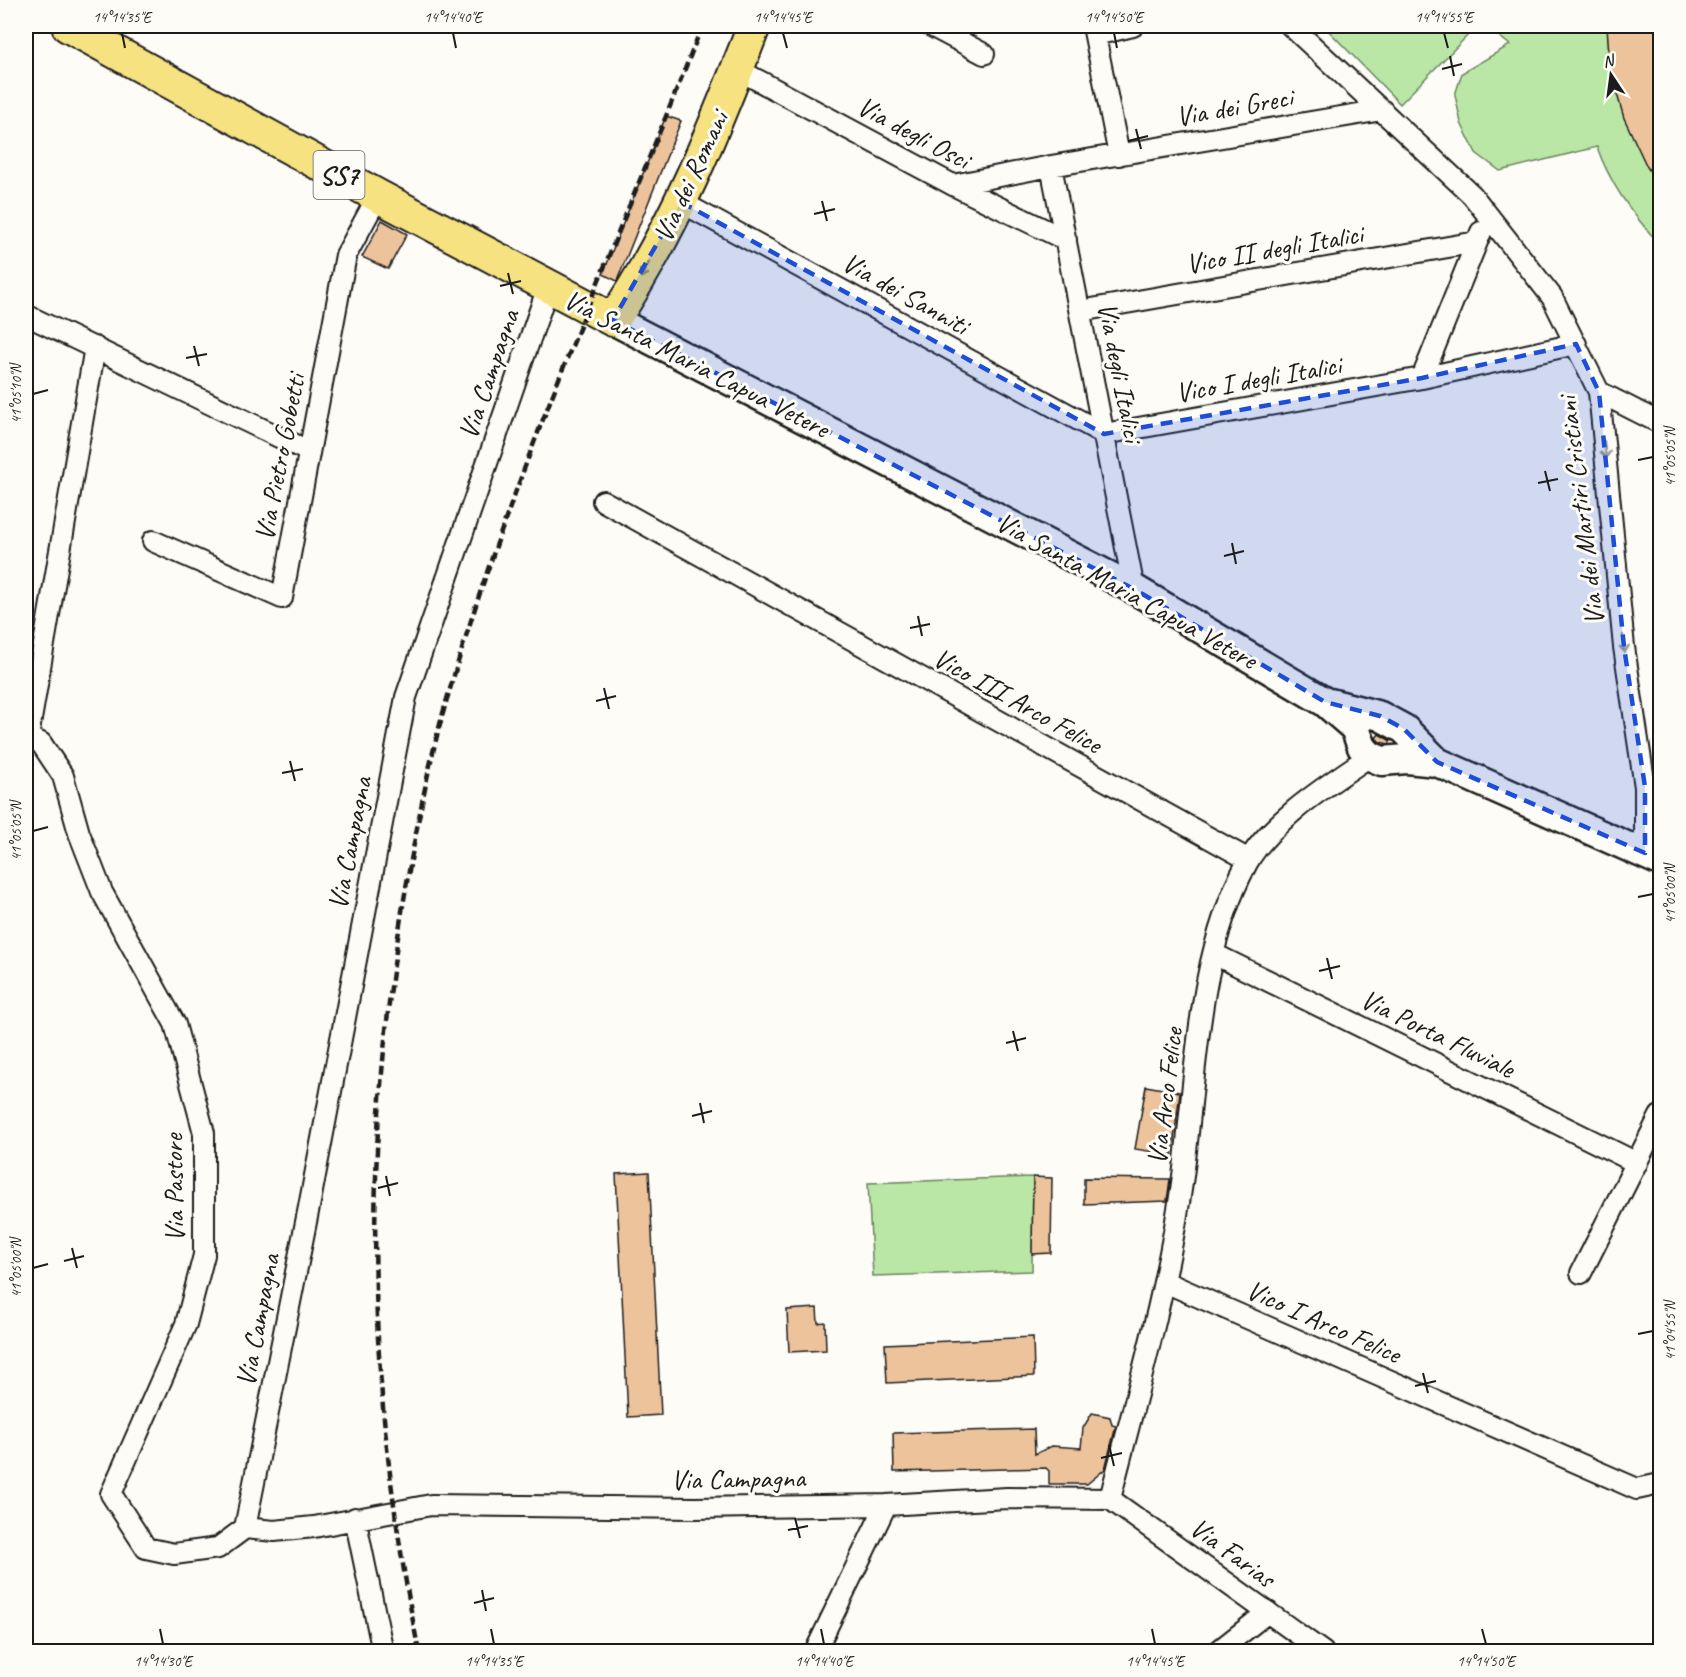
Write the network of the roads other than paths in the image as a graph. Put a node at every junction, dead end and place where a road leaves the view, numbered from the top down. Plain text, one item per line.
1 (68, 26) edge
2 (754, 26) edge
3 (931, 26) edge
4 (1133, 26) edge
5 (1291, 26) edge
6 (1094, 30) edge
7 (984, 54) dead end
8 (737, 69) junction
9 (1382, 110) junction
10 (1119, 154) junction
11 (1051, 166) junction
12 (954, 186) junction
13 (378, 196) junction
14 (681, 202) junction
15 (1488, 214) junction
16 (1066, 240) junction
17 (1477, 242) junction
18 (548, 287) junction
19 (1080, 311) junction
20 (26, 315) edge
21 (614, 320) junction
22 (1576, 344) junction
23 (95, 347) junction
24 (1422, 378) junction
25 (1599, 392) junction
26 (1660, 423) edge
27 (1104, 434) junction
28 (308, 452) junction
29 (603, 501) dead end
30 (153, 541) dead end
31 (1134, 589) junction
32 (1325, 702) junction
33 (27, 737) edge
34 (1370, 756) junction
35 (1437, 762) junction
36 (1653, 857) edge
37 (1249, 860) junction
38 (1214, 954) junction
39 (1660, 1116) edge
40 (1637, 1163) junction
41 (1581, 1273) dead end
42 (1165, 1282) junction
43 (1660, 1484) edge
44 (1110, 1500) junction
45 (886, 1505) junction
46 (355, 1518) junction
47 (245, 1528) junction
48 (1268, 1612) junction
49 (383, 1652) edge
50 (815, 1652) edge
51 (1217, 1652) edge
52 (1323, 1652) edge

1 - 13 main road, Via Santa Maria Capua Vetere / SS7
2 - 8 main road, Via dei Romani
3 - 7 street
4 - 6 street
5 - 9 street, Via dei Martiri Cristiani
6 - 10 street
8 - 12 street, Via degli Osci
8 - 14 main road, Via dei Romani
9 - 10 street, Via dei Greci
9 - 15 street, Via dei Martiri Cristiani
10 - 11 street, Via dei Greci
11 - 12 street, Via dei Greci
11 - 16 street, Via degli Italici
12 - 16 street, Via degli Osci
13 - 18 main road, Via Santa Maria Capua Vetere / SS7
13 - 28 street, Via Pietro Gobetti
14 -> 21 main road, Via dei Romani
14 - 27 street, Via dei Sanniti
15 - 17 street
15 - 22 street, Via dei Martiri Cristiani
16 - 19 street, Via degli Italici
17 - 19 street, Vico II degli Italici
17 - 24 street
18 - 21 main road, Via Santa Maria Capua Vetere / SS7
18 - 47 street, Via Campagna
19 - 27 street, Via degli Italici
20 - 23 street
21 - 31 main road, Via Santa Maria Capua Vetere / SS7
22 - 24 street, Vico I degli Italici
22 - 25 street, Via dei Martiri Cristiani
23 - 28 street
23 - 33 street
24 - 27 street, Vico I degli Italici
25 - 26 street
25 -> 36 street, Via dei Martiri Cristiani
27 - 31 street, Via degli Italici
28 - 30 street, Via Pietro Gobetti
29 - 37 street, Vico III Arco Felice
31 - 32 main road, Via Santa Maria Capua Vetere / SS7
32 - 34 main road, SS7
32 - 35 main road, SS7
33 - 47 street, Via Pastore
34 - 35 main road, SS7
34 - 37 street, Via Arco Felice
35 - 36 main road, SS7
37 - 38 street, Via Arco Felice
38 - 40 street, Via Porta Fluviale
38 - 42 street, Via Arco Felice
39 - 40 street
40 - 41 street
42 - 43 street, Vico I Arco Felice
42 - 44 street, Via Arco Felice
44 - 45 street, Via Campagna
44 - 48 street, Via Farias
45 - 46 street, Via Campagna
45 - 50 street
46 - 47 street, Via Campagna
46 - 49 street
48 - 51 street
48 - 52 street, Via Farias

